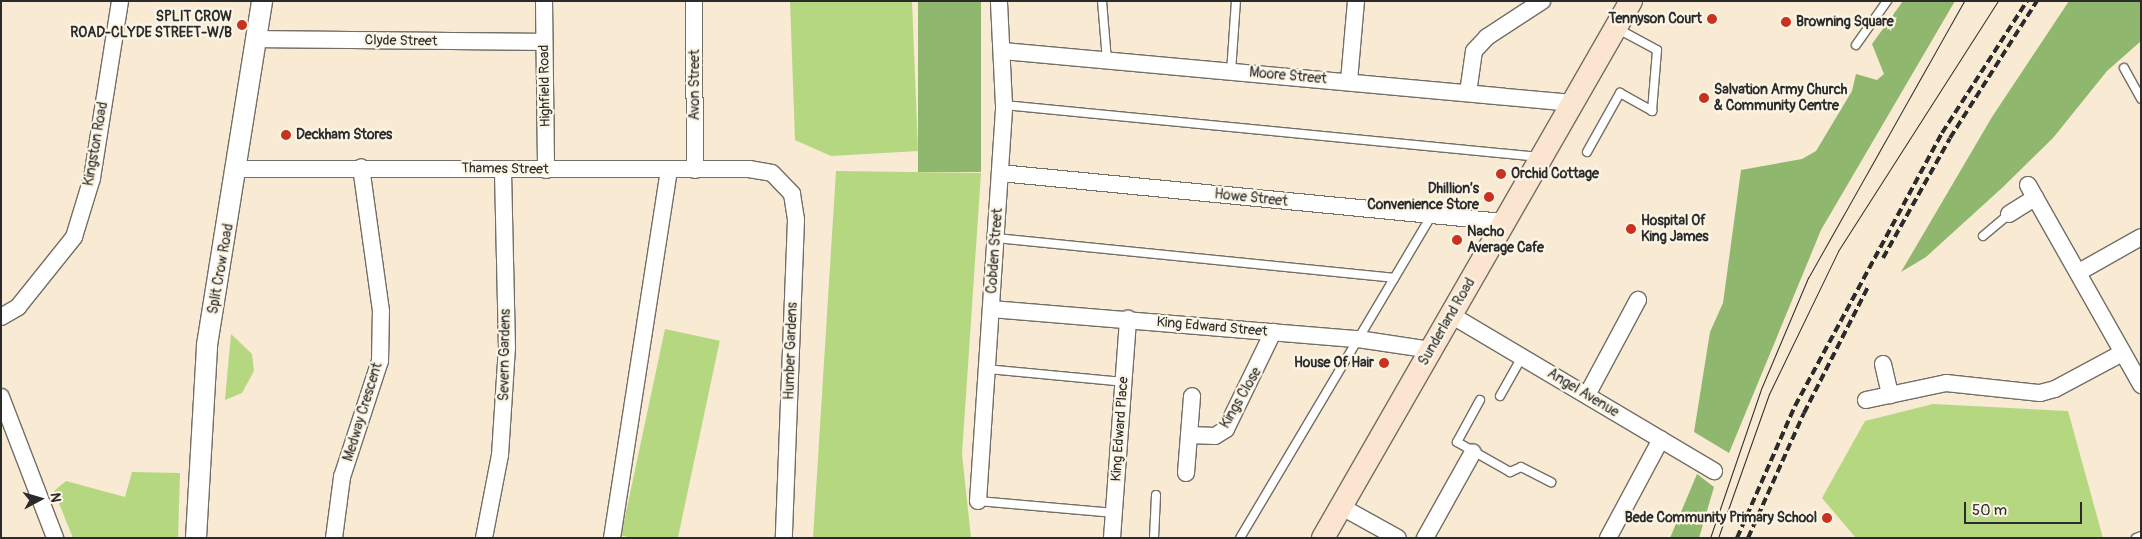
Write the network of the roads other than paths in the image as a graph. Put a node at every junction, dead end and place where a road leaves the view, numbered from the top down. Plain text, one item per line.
1 (120, 1) edge
2 (262, 1) edge
3 (544, 1) edge
4 (694, 1) edge
5 (999, 1) edge
6 (1102, 1) edge
7 (1236, 1) edge
8 (1356, 1) edge
9 (1542, 1) edge
10 (1631, 1) edge
11 (1887, 1) edge
12 (1616, 28) junction
13 (258, 39) junction
14 (544, 42) junction
15 (1856, 45) dead end
16 (1003, 51) junction
17 (1107, 61) junction
18 (2124, 68) dead end
19 (1231, 72) junction
20 (1349, 81) junction
21 (1468, 93) junction
22 (2141, 98) edge
23 (1572, 103) junction
24 (1004, 105) junction
25 (1587, 152) dead end
26 (1540, 158) junction
27 (361, 167) junction
28 (238, 168) junction
29 (503, 170) junction
30 (546, 170) junction
31 (669, 170) junction
32 (695, 170) junction
33 (1000, 173) junction
34 (772, 174) joint
35 (2009, 214) joint
36 (1431, 216) junction
37 (1503, 222) junction
38 (1983, 236) dead end
39 (2141, 237) edge
40 (995, 238) junction
41 (2079, 272) junction
42 (1394, 278) junction
43 (1638, 300) dead end
44 (991, 309) junction
45 (1451, 315) junction
46 (1, 318) edge
47 (1128, 319) junction
48 (1273, 332) junction
49 (1358, 339) junction
50 (1432, 350) junction
51 (2122, 353) junction
52 (1522, 357) junction
53 (1883, 364) dead end
54 (987, 369) junction
55 (1124, 382) junction
56 (2141, 385) edge
57 (1890, 395) junction
58 (1192, 396) dead end
59 (1500, 396) dead end
60 (1587, 396) junction
61 (1, 397) edge
62 (1480, 400) dead end
63 (1866, 400) dead end
64 (1188, 435) junction
65 (1661, 439) junction
66 (1473, 452) junction
67 (1714, 471) dead end
68 (1186, 473) dead end
69 (1551, 482) dead end
70 (1156, 495) dead end
71 (978, 501) joint
72 (1340, 506) junction
73 (1114, 514) junction
74 (2141, 536) edge
75 (55, 538) edge
76 (196, 538) edge
77 (334, 538) edge
78 (484, 538) edge
79 (612, 538) edge
80 (784, 538) edge
81 (1112, 538) edge
82 (1154, 538) edge
83 (1240, 538) edge
84 (1323, 538) edge
85 (1398, 538) edge
86 (1425, 538) edge
87 (1608, 538) edge
88 (2136, 538) edge

1 - 46 street, Kingston Road
2 - 13 street, Split Crow Road
3 - 14 street, Highfield Road
4 - 32 street, Avon Street
5 - 16 street, Cobden Street
6 - 17 lane
7 - 19 lane
8 - 20 street
9 - 21 street
10 - 12 main road, Sunderland Road
11 - 15 lane
12 - 23 main road, Sunderland Road
12 - 25 lane
13 - 14 street, Clyde Street
13 - 28 street, Split Crow Road
14 - 30 street, Highfield Road
16 - 17 street, Moore Street
16 - 24 street, Cobden Street
17 - 19 street, Moore Street
18 - 22 lane
19 - 20 street, Moore Street
20 - 21 street, Moore Street
21 - 23 street, Moore Street
23 - 26 main road, Sunderland Road
24 - 26 lane
24 - 33 street, Cobden Street
26 - 37 main road, Sunderland Road
27 - 28 street, Thames Street
27 - 29 street, Thames Street
27 - 77 street, Medway Crescent
28 - 76 street, Split Crow Road
29 - 30 street, Thames Street
29 - 78 street, Severn Gardens
30 - 31 street, Thames Street
31 - 32 street, Thames Street
31 - 79 street
32 - 34 street, Thames Street
33 - 36 street, Howe Street
33 - 40 street, Cobden Street
34 - 80 street, Humber Gardens
35 - 38 lane
35 - 41 street
36 - 37 street, Howe Street
36 - 42 lane
37 - 45 main road, Sunderland Road
39 - 41 street
40 - 42 lane
40 - 44 street, Cobden Street
41 - 51 street
42 - 49 lane
43 - 60 street
44 - 47 street, King Edward Street
44 - 54 street, Cobden Street
45 - 50 main road, Sunderland Road
45 - 52 street, Angel Avenue
47 - 48 street, King Edward Street
47 - 55 street, King Edward Place
48 - 49 street, King Edward Street
48 - 64 street, Kings Close
49 - 50 street, King Edward Street
49 - 83 lane
50 - 72 main road, Sunderland Road
51 - 56 street
51 - 57 street
52 - 59 lane
52 - 60 street, Angel Avenue
53 - 57 street
54 - 55 lane
54 - 71 street, Cobden Street
55 - 73 street, King Edward Place
57 - 63 street
58 - 64 street
60 - 65 street, Angel Avenue
61 - 75 street
62 - 66 lane
64 - 68 street
65 - 67 street, Angel Avenue
65 - 87 street
66 - 69 lane
66 - 86 street
70 - 82 lane
71 - 73 lane
72 - 84 main road, Sunderland Road
72 - 85 street
73 - 81 street, King Edward Place
74 - 88 lane

